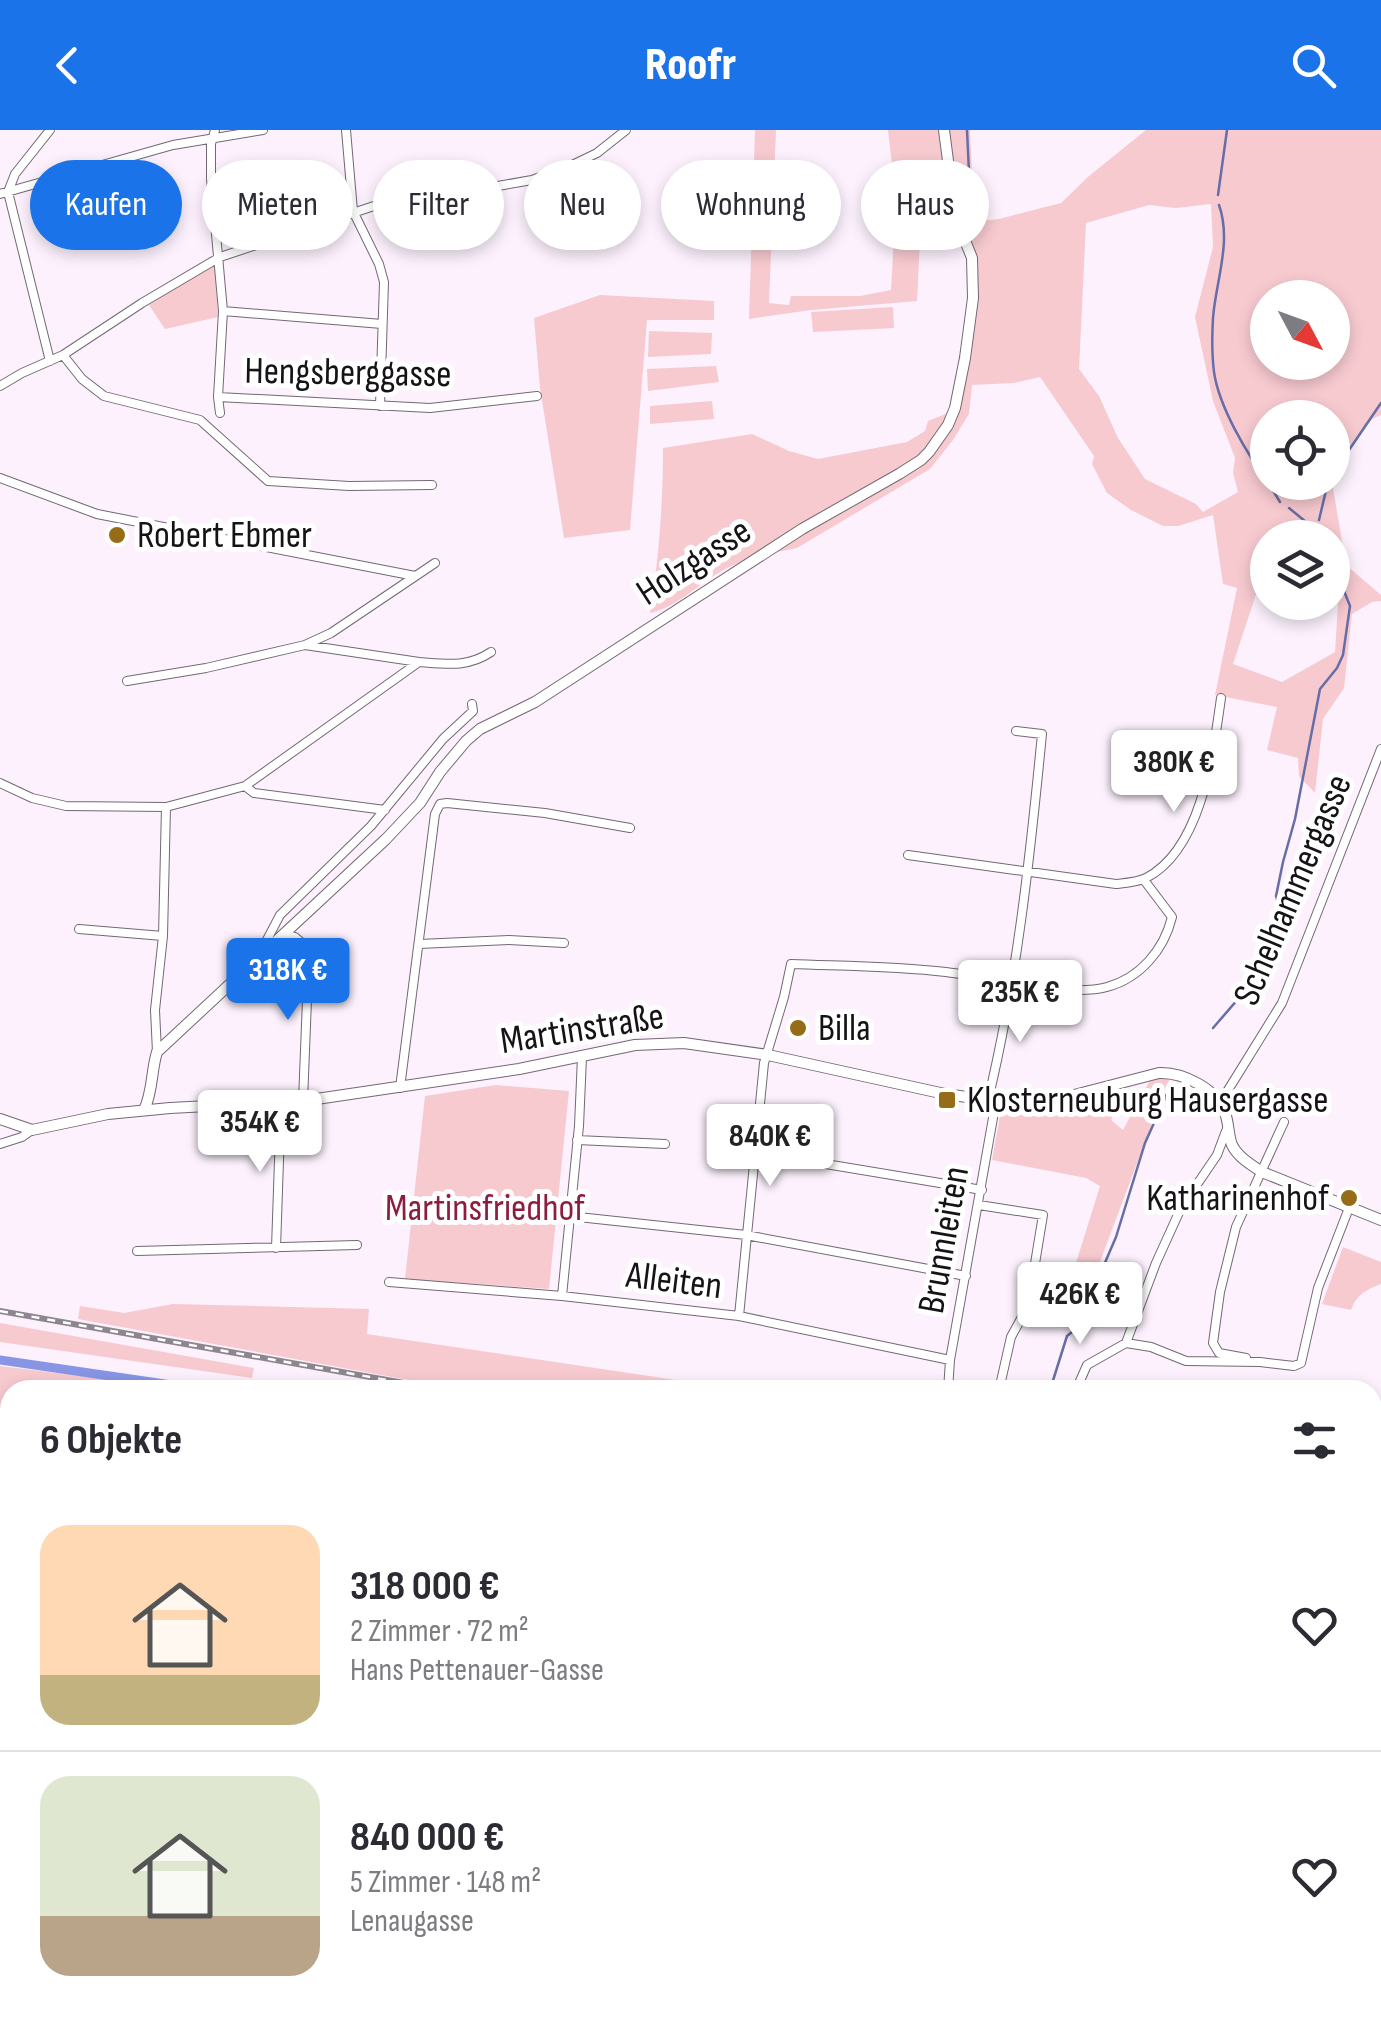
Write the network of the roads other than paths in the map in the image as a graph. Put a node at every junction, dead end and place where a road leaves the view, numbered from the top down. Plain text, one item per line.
1 (50, 130) edge
2 (263, 130) edge
3 (346, 130) edge
4 (626, 130) edge
5 (944, 130) edge
6 (214, 134) edge
7 (4, 193) edge
8 (354, 211) junction
9 (220, 257) junction
10 (223, 312) junction
11 (382, 324) junction
12 (62, 355) junction
13 (50, 361) junction
14 (0, 386) edge
15 (537, 396) dead end
16 (218, 397) junction
17 (380, 406) junction
18 (220, 413) dead end
19 (0, 478) edge
20 (432, 484) dead end
21 (436, 563) dead end
22 (415, 576) junction
23 (305, 645) junction
24 (491, 652) dead end
25 (419, 662) junction
26 (127, 681) dead end
27 (1221, 698) dead end
28 (472, 704) dead end
29 (1016, 731) dead end
30 (1381, 749) edge
31 (0, 783) edge
32 (1146, 784) dead end
33 (246, 786) junction
34 (1204, 789) junction
35 (166, 807) junction
36 (385, 810) junction
37 (630, 828) dead end
38 (908, 855) dead end
39 (1028, 873) junction
40 (1144, 880) junction
41 (78, 929) dead end
42 (284, 934) junction
43 (163, 936) junction
44 (564, 943) dead end
45 (419, 944) junction
46 (256, 960) junction
47 (1012, 982) junction
48 (157, 1052) junction
49 (768, 1054) junction
50 (582, 1056) junction
51 (400, 1088) junction
52 (992, 1101) junction
53 (282, 1102) junction
54 (303, 1102) junction
55 (1220, 1102) junction
56 (144, 1110) junction
57 (0, 1119) edge
58 (1284, 1122) dead end
59 (1228, 1127) junction
60 (32, 1130) junction
61 (577, 1140) junction
62 (0, 1144) edge
63 (665, 1144) dead end
64 (754, 1152) junction
65 (1262, 1172) junction
66 (982, 1190) junction
67 (979, 1204) junction
68 (1350, 1208) junction
69 (570, 1216) junction
70 (1380, 1218) edge
71 (746, 1234) junction
72 (356, 1245) dead end
73 (276, 1248) junction
74 (137, 1252) dead end
75 (966, 1276) junction
76 (388, 1282) dead end
77 (562, 1296) junction
78 (740, 1316) junction
79 (1126, 1343) junction
80 (950, 1360) junction
81 (1260, 1362) junction
82 (949, 1380) edge
83 (1001, 1380) edge
84 (1081, 1380) edge

1 - 7 street
2 - 6 street
3 - 8 street
4 - 8 street
5 - 42 main road, Holzgasse
6 - 7 street
6 - 9 street
7 - 13 street
8 - 9 street
8 - 11 street
9 - 10 street
9 - 12 street
10 - 11 street
10 - 16 street
11 - 17 street
12 - 13 street
12 - 20 street
13 - 14 street
15 - 17 street, Hengsberggasse
16 - 17 street, Hengsberggasse
16 - 18 street
19 - 22 street
21 - 22 street
22 - 23 street
23 - 25 street
23 - 26 street
24 - 25 street
25 - 33 street
27 - 34 street
28 - 36 street, Holzgasse
29 - 39 street, Brunnleiten
30 - 55 street, Schelhammergasse
31 - 35 street
32 - 34 street
33 - 35 street
33 - 36 street
34 - 40 street
35 - 43 street
36 - 46 street, Holzgasse
37 - 45 street
38 - 39 street
39 - 40 street
39 - 47 street, Brunnleiten
40 - 47 street
41 - 43 street
42 - 46 main road, Holzgasse
42 - 54 street
43 - 48 street
44 - 45 street
45 - 51 street
46 - 48 main road, Holzgasse
47 - 49 street
47 - 52 street, Brunnleiten
48 - 56 main road
49 - 50 main road, Martinstraße
49 - 52 main road, Martinstraße
49 - 64 street
50 - 51 main road, Martinstraße
50 - 61 street
51 - 54 main road, Martinstraße
52 - 55 main road, Martinstraße
52 - 66 street, Brunnleiten
53 - 54 main road, Martinstraße
53 - 56 main road, Martinstraße
53 - 73 street
55 - 59 main road
56 - 60 main road, Martinstraße
57 - 60 main road
58 - 65 street
59 - 65 main road
59 - 79 street
60 - 62 street, Martinstraße
61 - 63 street
61 - 69 street
64 - 66 street
64 - 71 street
65 - 68 main road
65 - 81 street
66 - 67 street, Brunnleiten
67 - 75 street, Brunnleiten
67 - 83 street
68 - 70 main road
68 - 81 street
69 - 71 street
69 - 77 street
71 - 75 street
71 - 78 street
72 - 73 street
73 - 74 street
75 - 80 street, Brunnleiten
76 - 77 street, Alleiten
77 - 78 street, Alleiten
78 - 80 street, Alleiten
79 - 81 street
79 - 84 street
80 - 82 street, Brunnleiten

